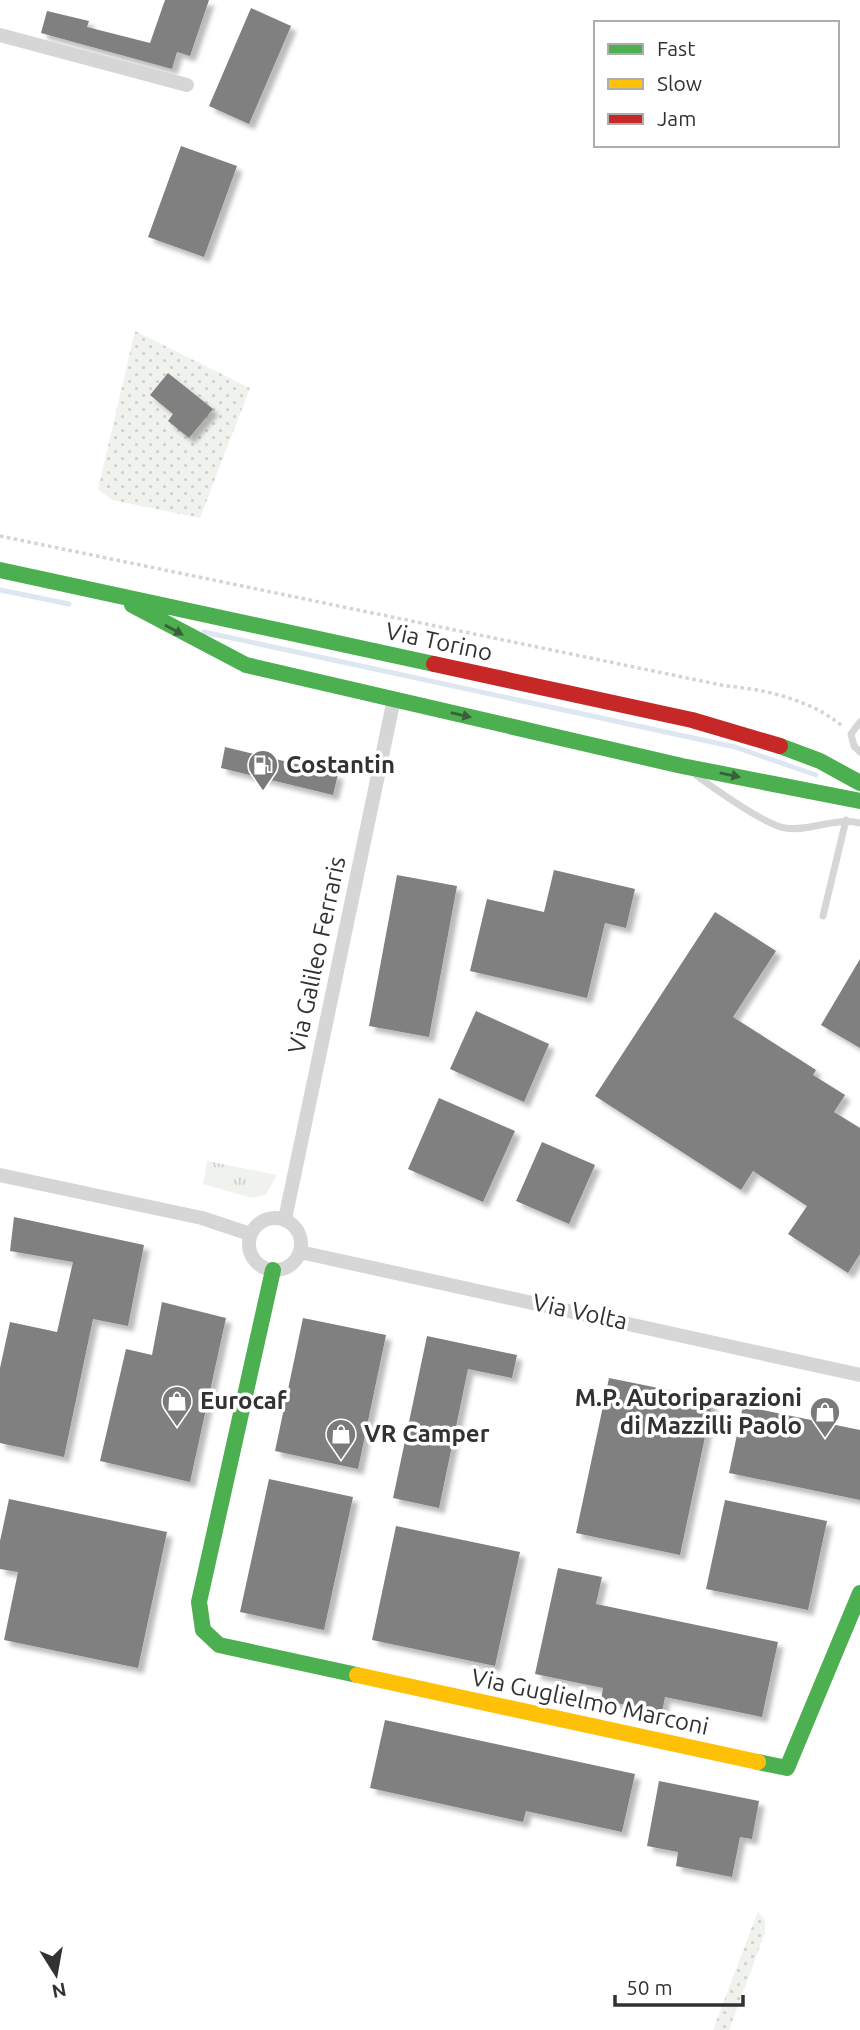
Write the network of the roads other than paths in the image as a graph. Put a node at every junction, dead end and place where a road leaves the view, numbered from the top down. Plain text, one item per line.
1 (0, 35) edge
2 (187, 85) dead end
3 (0, 570) edge
4 (115, 595) junction
5 (394, 699) junction
6 (860, 722) edge
7 (860, 752) edge
8 (682, 766) junction
9 (860, 783) edge
10 (860, 802) edge
11 (846, 820) junction
12 (860, 823) edge
13 (823, 916) dead end
14 (0, 1175) edge
15 (285, 1219) junction
16 (250, 1234) junction
17 (300, 1252) junction
18 (273, 1269) junction
19 (860, 1375) edge
20 (860, 1593) edge

1 - 2 street
3 - 4 street, Via Torino
4 -> 5 street
4 - 9 street, Via Torino
5 -> 8 street
5 - 15 street, Via Galileo Ferraris
6 - 7 lane
8 -> 10 street
8 - 11 lane
11 - 12 lane
11 - 13 lane
14 - 16 street
15 - 16 street
15 - 17 street
16 - 18 street
17 - 18 street
17 - 19 street, Via Volta
18 - 20 street, Via Guglielmo Marconi

